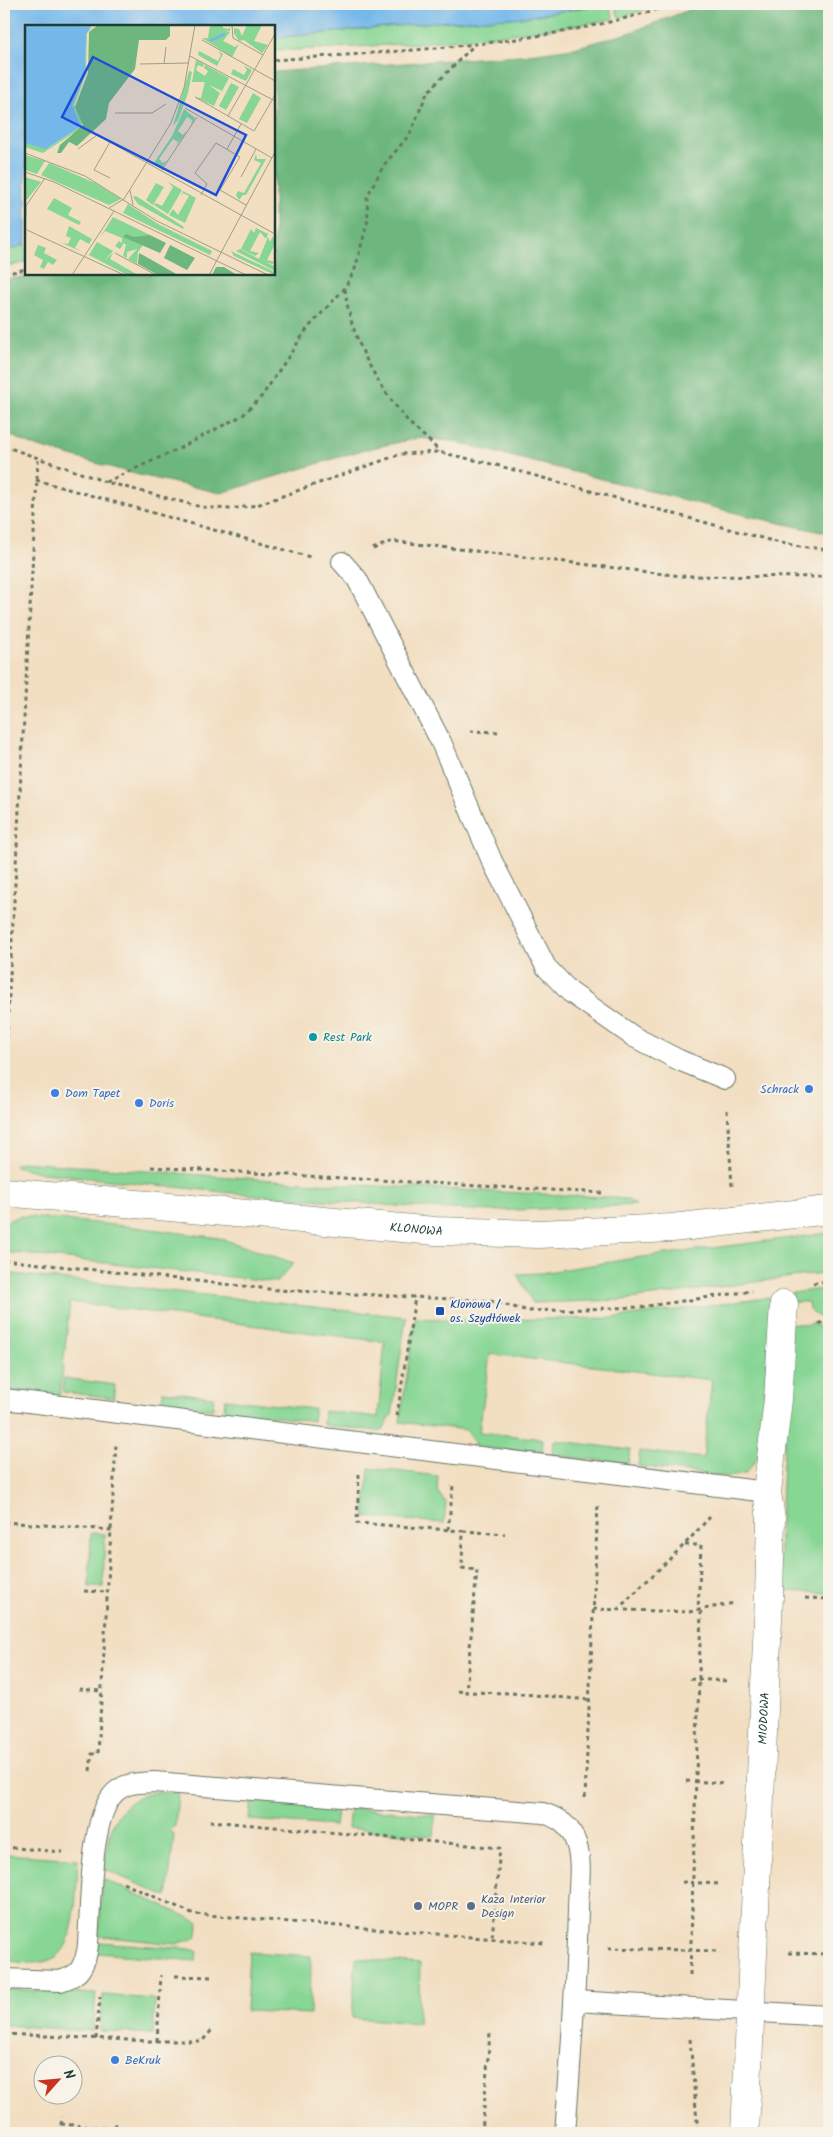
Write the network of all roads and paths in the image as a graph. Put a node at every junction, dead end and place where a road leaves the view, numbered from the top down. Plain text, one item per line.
1 (674, 4) edge
2 (476, 43) junction
3 (275, 60) edge
4 (25, 268) edge
5 (4, 274) edge
6 (345, 288) junction
7 (4, 446) edge
8 (439, 452) junction
9 (38, 460) junction
10 (36, 480) junction
11 (106, 482) junction
12 (829, 550) edge
13 (342, 562) junction
14 (829, 577) edge
15 (469, 731) dead end
16 (500, 732) dead end
17 (726, 1079) joint
18 (4, 1086) edge
19 (150, 1167) dead end
20 (732, 1191) dead end
21 (4, 1192) edge
22 (610, 1193) dead end
23 (829, 1210) edge
24 (4, 1260) edge
25 (829, 1281) edge
26 (811, 1283) dead end
27 (756, 1290) dead end
28 (415, 1297) junction
29 (784, 1304) dead end
30 (4, 1399) edge
31 (118, 1414) junction
32 (392, 1446) junction
33 (599, 1472) junction
34 (767, 1492) junction
35 (358, 1493) dead end
36 (715, 1510) dead end
37 (4, 1522) edge
38 (112, 1530) junction
39 (463, 1531) junction
40 (505, 1534) dead end
41 (684, 1545) junction
42 (84, 1591) dead end
43 (107, 1592) junction
44 (739, 1602) dead end
45 (593, 1609) junction
46 (617, 1610) junction
47 (700, 1610) junction
48 (78, 1689) dead end
49 (101, 1691) junction
50 (458, 1691) dead end
51 (466, 1692) junction
52 (590, 1700) junction
53 (90, 1774) dead end
54 (190, 1785) junction
55 (585, 1804) dead end
56 (4, 1847) edge
57 (72, 1852) dead end
58 (122, 1883) dead end
59 (492, 1938) junction
60 (548, 1943) dead end
61 (599, 1948) dead end
62 (691, 1950) junction
63 (726, 1951) dead end
64 (784, 1952) dead end
65 (829, 1954) edge
66 (161, 1975) dead end
67 (175, 1976) dead end
68 (215, 1977) dead end
69 (4, 1979) edge
70 (690, 1982) dead end
71 (100, 1992) dead end
72 (575, 2001) junction
73 (752, 2012) junction
74 (829, 2016) edge
75 (690, 2029) dead end
76 (212, 2030) dead end
77 (490, 2033) dead end
78 (4, 2034) edge
79 (96, 2039) junction
80 (157, 2041) junction
81 (62, 2117) dead end
82 (116, 2120) dead end
83 (61, 2124) junction
84 (225, 2127) dead end
85 (115, 2131) edge
86 (60, 2133) edge
87 (225, 2133) edge
88 (482, 2133) edge
89 (565, 2133) edge
90 (698, 2133) edge
91 (745, 2133) edge

1 - 2 path
2 - 3 path
2 - 6 path
4 - 5 path
6 - 8 path
6 - 11 path
7 - 9 path
8 - 11 path
8 - 12 path
9 - 10 path
9 - 11 path
10 - 13 path
10 - 18 path
13 - 14 path
13 - 17 lane
15 - 16 path
17 - 20 path
19 - 22 path
21 - 23 street, KLONOWA
24 - 28 path
25 - 26 path
27 - 28 path
28 - 32 path
29 - 34 street, MIODOWA
30 - 31 lane
31 - 32 lane
31 - 38 path
32 - 33 lane
33 - 34 lane
33 - 45 path
34 - 73 street, MIODOWA
35 - 39 path
36 - 41 path
37 - 38 path
38 - 43 path
39 - 40 path
39 - 51 path
41 - 46 path
41 - 47 path
42 - 43 path
43 - 49 path
44 - 47 path
45 - 46 path
45 - 52 path
46 - 47 path
47 - 62 path
48 - 49 path
49 - 53 path
50 - 51 path
51 - 52 path
52 - 55 path
54 - 59 path
54 - 69 lane
54 - 72 lane
56 - 57 path
58 - 59 path
59 - 60 path
61 - 62 path
62 - 63 path
62 - 70 path
64 - 65 path
66 - 80 path
67 - 68 path
71 - 79 path
72 - 73 lane
72 - 89 lane
73 - 74 lane
73 - 91 street, MIODOWA
75 - 90 path
76 - 80 path
77 - 88 path
78 - 79 path
79 - 80 path
81 - 83 path
82 - 85 path
83 - 85 path
83 - 86 path
84 - 87 path

